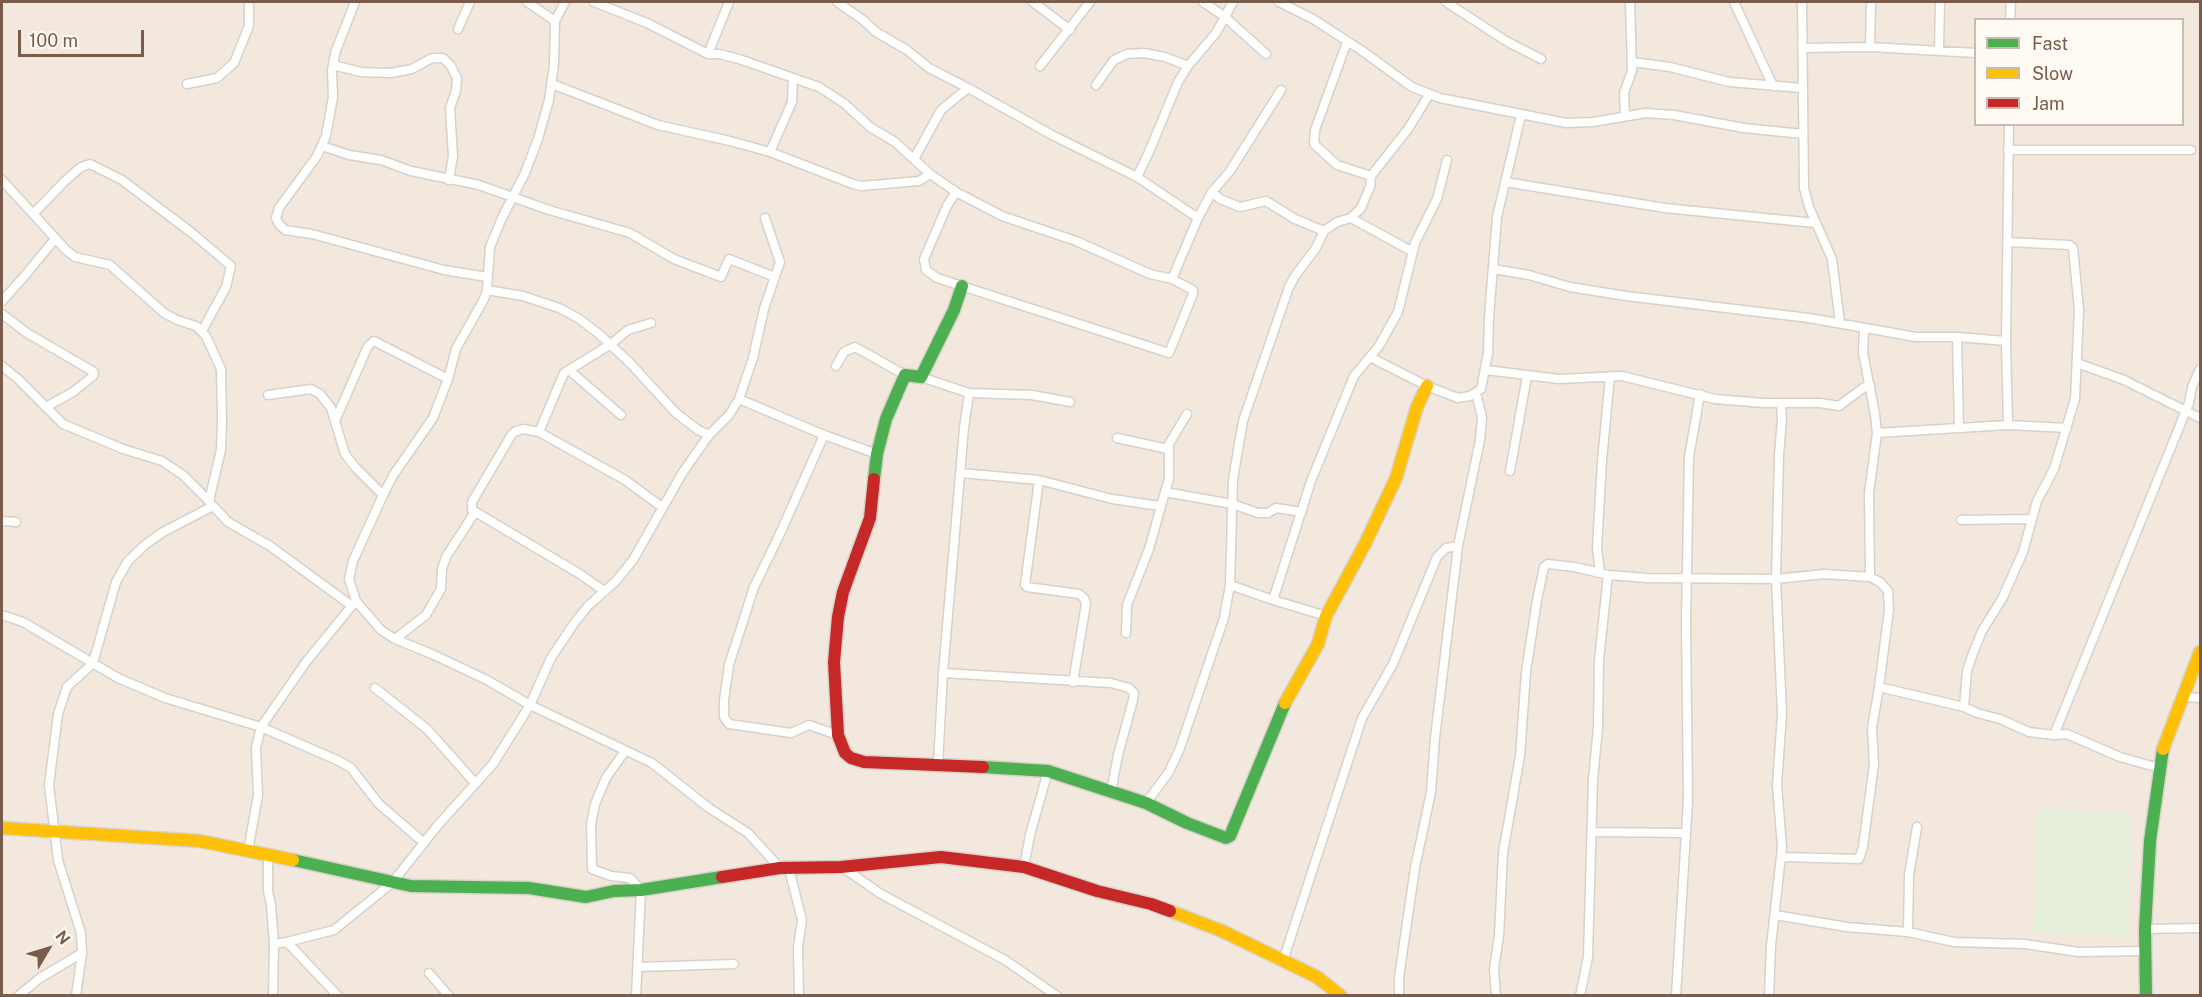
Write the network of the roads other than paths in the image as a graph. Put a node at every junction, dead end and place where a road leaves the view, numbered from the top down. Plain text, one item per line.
1 (249, 2) edge
2 (355, 2) edge
3 (470, 2) edge
4 (527, 2) edge
5 (566, 2) edge
6 (594, 2) edge
7 (729, 2) edge
8 (837, 2) edge
9 (1033, 2) edge
10 (1090, 2) edge
11 (1203, 2) edge
12 (1233, 2) edge
13 (1279, 2) edge
14 (1446, 2) edge
15 (1630, 2) edge
16 (1734, 2) edge
17 (1802, 2) edge
18 (1871, 2) edge
19 (1940, 2) edge
20 (2011, 2) edge
21 (1225, 17) junction
22 (2010, 18) edge
23 (555, 21) junction
24 (458, 29) dead end
25 (1070, 30) junction
26 (1347, 42) junction
27 (1870, 47) junction
28 (1802, 48) junction
29 (1939, 50) junction
30 (1974, 52) edge
31 (708, 54) junction
32 (1266, 54) dead end
33 (1540, 59) dead end
34 (1632, 62) junction
35 (333, 65) junction
36 (1040, 66) dead end
37 (1188, 66) junction
38 (793, 78) junction
39 (187, 84) dead end
40 (552, 84) junction
41 (1096, 85) dead end
42 (1773, 86) junction
43 (968, 88) junction
44 (1802, 88) junction
45 (1281, 90) dead end
46 (1429, 95) junction
47 (1521, 115) junction
48 (1625, 116) junction
49 (2009, 126) edge
50 (1803, 134) junction
51 (322, 146) junction
52 (2008, 150) junction
53 (2191, 150) dead end
54 (770, 153) junction
55 (914, 159) junction
56 (1447, 160) dead end
57 (930, 174) junction
58 (1371, 176) junction
59 (1137, 177) junction
60 (2, 180) edge
61 (448, 180) junction
62 (1506, 182) junction
63 (956, 192) junction
64 (1212, 192) junction
65 (512, 198) junction
66 (33, 214) junction
67 (765, 218) dead end
68 (1198, 218) junction
69 (1350, 218) junction
70 (1815, 223) junction
71 (1324, 231) junction
72 (55, 239) junction
73 (2008, 242) junction
74 (1413, 252) junction
75 (1493, 269) junction
76 (775, 277) junction
77 (487, 278) junction
78 (1172, 279) junction
79 (962, 286) junction
80 (487, 290) junction
81 (2, 301) edge
82 (2, 314) edge
83 (651, 323) dead end
84 (1840, 323) junction
85 (1864, 328) junction
86 (202, 331) junction
87 (1957, 337) junction
88 (2006, 341) junction
89 (610, 344) junction
90 (1370, 357) junction
91 (2077, 363) junction
92 (2, 366) edge
93 (836, 366) dead end
94 (2200, 369) edge
95 (569, 370) junction
96 (1486, 370) junction
97 (904, 375) junction
98 (1527, 376) junction
99 (1610, 376) junction
100 (921, 377) junction
101 (448, 379) junction
102 (1427, 386) junction
103 (1870, 386) junction
104 (969, 393) junction
105 (1476, 393) junction
106 (1700, 394) junction
107 (268, 395) dead end
108 (739, 399) junction
109 (1070, 402) dead end
110 (1781, 403) junction
111 (46, 407) junction
112 (2184, 410) junction
113 (1187, 414) dead end
114 (621, 415) dead end
115 (2200, 418) edge
116 (335, 421) junction
117 (2008, 425) junction
118 (1959, 428) junction
119 (2067, 428) junction
120 (538, 432) junction
121 (1876, 433) junction
122 (709, 435) junction
123 (824, 435) junction
124 (1117, 438) dead end
125 (1168, 449) junction
126 (877, 454) junction
127 (1510, 471) dead end
128 (961, 473) junction
129 (1039, 480) junction
130 (1165, 492) junction
131 (383, 495) junction
132 (211, 503) junction
133 (1232, 504) junction
134 (1160, 506) junction
135 (662, 507) junction
136 (475, 512) junction
137 (1302, 512) junction
138 (1961, 519) dead end
139 (2032, 519) junction
140 (2, 522) edge
141 (16, 522) dead end
142 (1458, 546) junction
143 (1604, 574) junction
144 (1870, 577) junction
145 (1688, 578) junction
146 (1776, 579) junction
147 (1230, 585) junction
148 (604, 591) junction
149 (1273, 600) junction
150 (354, 603) junction
151 (2, 615) edge
152 (1326, 616) junction
153 (1126, 633) dead end
154 (395, 639) junction
155 (2200, 652) edge
156 (93, 663) junction
157 (944, 673) junction
158 (1073, 682) junction
159 (1879, 687) junction
160 (375, 688) dead end
161 (2184, 697) junction
162 (2200, 698) edge
163 (530, 705) junction
164 (1964, 707) junction
165 (261, 727) junction
166 (838, 735) junction
167 (2054, 735) junction
168 (625, 751) junction
169 (938, 764) junction
170 (2159, 768) junction
171 (1048, 771) junction
172 (475, 783) junction
173 (1111, 792) junction
174 (1146, 803) junction
175 (1917, 827) dead end
176 (2, 828) edge
177 (1593, 832) junction
178 (56, 833) junction
179 (1685, 833) junction
180 (423, 842) junction
181 (248, 850) junction
182 (267, 856) junction
183 (1781, 857) junction
184 (841, 867) junction
185 (1024, 867) junction
186 (785, 868) junction
187 (392, 883) junction
188 (641, 890) junction
189 (1775, 915) junction
190 (2200, 928) edge
191 (2145, 929) junction
192 (1908, 932) junction
193 (287, 942) junction
194 (274, 944) junction
195 (2147, 951) junction
196 (82, 953) junction
197 (1283, 960) junction
198 (734, 964) dead end
199 (638, 967) junction
200 (429, 972) dead end
201 (18, 996) edge
202 (76, 996) edge
203 (273, 996) edge
204 (338, 996) edge
205 (449, 996) edge
206 (636, 996) edge
207 (800, 996) edge
208 (1057, 996) edge
209 (1341, 996) edge
210 (1399, 996) edge
211 (1496, 996) edge
212 (1580, 996) edge
213 (1676, 996) edge
214 (1769, 996) edge
215 (2146, 996) edge

1 - 39 street
2 - 35 street
3 - 24 street
4 - 23 street
5 - 23 street
6 - 31 street
7 - 31 street
8 - 43 street
9 - 25 street
10 - 25 street
11 - 21 street
12 - 21 street
13 - 26 street
14 - 33 street
15 - 34 street
16 - 42 street
17 - 28 street
18 - 27 street
19 - 29 street
20 - 22 street
21 - 32 street
21 - 37 street
23 - 40 street
25 - 36 street
26 - 46 street
26 - 58 street
27 - 28 street
27 - 29 street
28 - 44 street
29 - 30 street
31 - 38 street
34 - 42 street
34 - 48 street
35 - 51 street
35 - 61 street
37 - 41 street
37 - 59 street
38 - 54 street
38 - 55 street
40 - 54 street
40 - 65 street
42 - 44 street
43 - 55 street
43 - 59 street
44 - 50 street
45 - 64 street
46 - 47 street
46 - 58 street
47 - 48 street
47 - 62 street
48 - 50 street
49 - 52 street
50 - 70 street
51 - 61 street
51 - 77 street
52 - 53 street
52 - 73 street
54 - 57 street
55 - 57 street
56 - 74 street
57 - 63 street
58 - 69 street
59 - 68 street
60 - 66 street
61 - 65 street
62 - 70 street
62 - 75 street
63 - 78 street
63 - 79 street
64 - 68 street
64 - 71 street
65 - 76 street
65 - 77 street
66 - 72 street
66 - 86 street
67 - 76 street
68 - 78 street
69 - 71 street
69 - 74 street
70 - 84 street
71 - 133 street
72 - 81 street
72 - 86 street
73 - 88 street
73 - 91 street
74 - 90 street
75 - 84 street
75 - 96 street
76 - 108 street
77 - 80 street
78 - 79 street
79 - 100 street
80 - 89 street
80 - 101 street
82 - 111 street
83 - 89 street
84 - 85 street
85 - 87 street
85 - 103 street
86 - 132 street
87 - 88 street
87 - 118 street
88 - 117 street
89 - 95 street
89 - 122 street
90 - 102 street
90 - 137 street
91 - 112 street
91 - 119 street
92 - 111 street
93 - 97 street
94 - 112 street
95 - 114 street
95 - 120 street
96 - 98 street
96 - 105 street
97 - 100 street
97 - 126 street
98 - 99 street
98 - 127 street
99 - 106 street
99 - 143 street
100 - 104 street
101 - 116 street
101 - 131 street
102 - 105 street
102 - 152 street
103 - 110 street
103 - 121 street
104 - 109 street
104 - 128 street
105 - 142 street
106 - 110 street
106 - 145 street
107 - 116 street
108 - 122 street
108 - 123 street
110 - 146 street
111 - 132 street
112 - 115 street
112 - 167 street
113 - 125 street
116 - 131 street
117 - 118 street
117 - 119 street
118 - 121 street
119 - 139 street
120 - 135 street
120 - 136 street
121 - 144 street
122 - 135 street
123 - 126 street
123 - 166 street
124 - 125 street
125 - 130 street
126 - 166 street
128 - 129 street
128 - 157 street
129 - 134 street
129 - 158 street
130 - 133 street
130 - 134 street
131 - 150 street
132 - 150 street
132 - 156 street
133 - 137 street
133 - 147 street
134 - 153 street
135 - 148 street
136 - 148 street
136 - 154 street
137 - 149 street
138 - 139 street
139 - 164 street
140 - 141 street
142 - 197 street
142 - 210 street
143 - 145 street
143 - 177 street
143 - 211 street
144 - 146 street
144 - 159 street
145 - 146 street
145 - 179 street
146 - 183 street
147 - 149 street
147 - 174 street
148 - 163 street
149 - 152 street
150 - 154 street
150 - 165 street
151 - 156 street
152 - 174 street
154 - 163 street
155 - 161 street
156 - 165 street
156 - 178 street
157 - 158 street
157 - 169 street
158 - 173 street
159 - 164 street
159 - 183 street
160 - 172 street
161 - 162 street
161 - 170 street
163 - 168 street
163 - 172 street
164 - 167 street
165 - 180 street
165 - 181 street
166 - 169 street
167 - 170 street
168 - 186 street
168 - 188 street
169 - 171 street
170 - 191 street
171 - 173 street
171 - 185 street
172 - 180 street
173 - 174 street
175 - 192 street
176 - 178 street
177 - 179 street
177 - 212 street
178 - 181 street
178 - 196 street
179 - 213 street
180 - 187 street
181 - 182 street
182 - 187 street
182 - 194 street
183 - 189 street
184 - 185 street
184 - 186 street
184 - 208 street
185 - 197 street
186 - 188 street
186 - 207 street
187 - 188 street
187 - 193 street
188 - 199 street
189 - 192 street
189 - 214 street
190 - 191 street
191 - 195 street
192 - 195 street
193 - 194 street
193 - 204 street
194 - 203 street
195 - 215 street
196 - 201 street
196 - 202 street
197 - 209 street
198 - 199 street
199 - 206 street
200 - 205 street

